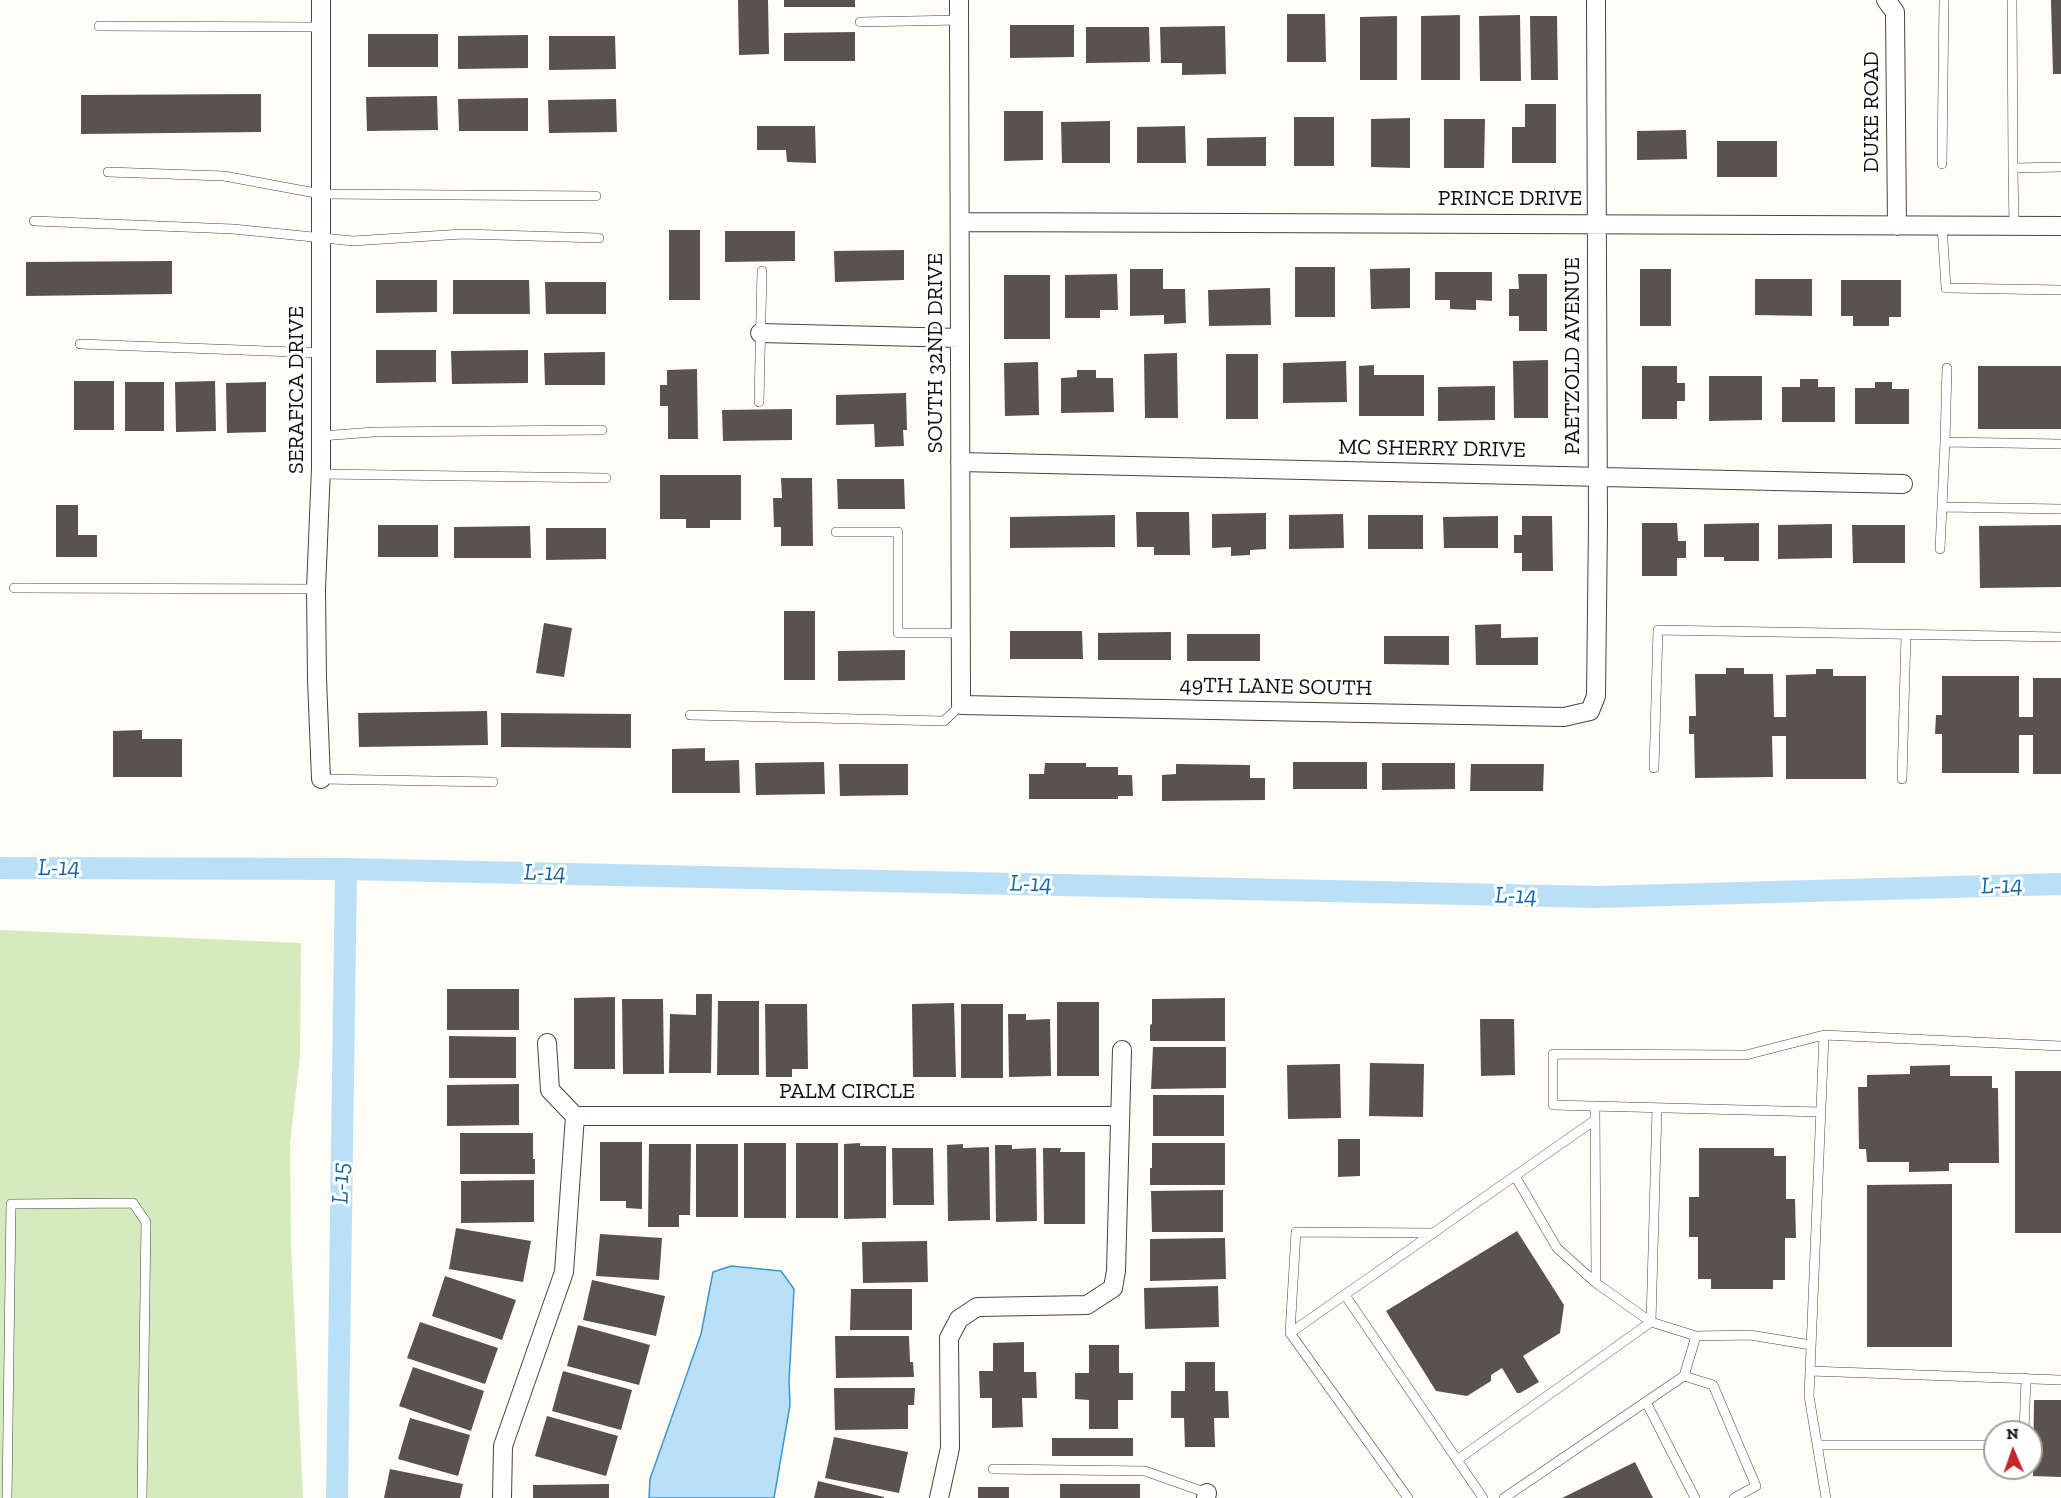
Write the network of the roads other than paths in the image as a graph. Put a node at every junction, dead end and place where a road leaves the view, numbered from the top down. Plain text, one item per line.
1 (321, 0) edge
2 (959, 0) edge
3 (1596, 0) edge
4 (1886, 0) edge
5 (1944, 0) edge
6 (2012, 0) edge
7 (959, 20) junction
8 (860, 22) dead end
9 (99, 26) dead end
10 (321, 27) junction
11 (1942, 164) dead end
12 (2061, 167) edge
13 (2013, 168) junction
14 (108, 172) dead end
15 (321, 194) junction
16 (596, 196) dead end
17 (33, 221) dead end
18 (960, 222) junction
19 (1597, 223) junction
20 (1942, 225) junction
21 (1897, 226) junction
22 (2014, 226) junction
23 (2061, 226) edge
24 (599, 238) dead end
25 (321, 239) junction
26 (762, 271) dead end
27 (2061, 290) edge
28 (760, 333) junction
29 (960, 338) junction
30 (80, 344) dead end
31 (321, 353) junction
32 (1947, 368) dead end
33 (759, 402) dead end
34 (602, 430) dead end
35 (321, 436) junction
36 (1945, 442) junction
37 (2061, 444) edge
38 (960, 462) junction
39 (321, 474) junction
40 (1598, 477) junction
41 (606, 478) dead end
42 (1903, 483) dead end
43 (1942, 507) junction
44 (2061, 509) edge
45 (836, 532) dead end
46 (1940, 549) dead end
47 (14, 588) dead end
48 (316, 590) junction
49 (961, 633) junction
50 (1906, 634) junction
51 (2061, 637) edge
52 (961, 705) junction
53 (1590, 711) joint
54 (690, 715) dead end
55 (1654, 768) dead end
56 (321, 779) joint
57 (1902, 779) dead end
58 (493, 782) dead end
59 (1824, 1035) junction
60 (548, 1043) dead end
61 (2061, 1046) edge
62 (1122, 1050) dead end
63 (1595, 1106) junction
64 (1657, 1108) junction
65 (1821, 1112) junction
66 (575, 1116) junction
67 (1119, 1116) junction
68 (1595, 1120) junction
69 (1515, 1176) junction
70 (1434, 1233) junction
71 (1596, 1283) junction
72 (1345, 1295) junction
73 (1651, 1322) junction
74 (1290, 1333) junction
75 (1696, 1335) junction
76 (1811, 1345) junction
77 (1810, 1371) junction
78 (1684, 1376) junction
79 (2026, 1378) junction
80 (2061, 1380) edge
81 (1646, 1402) junction
82 (2024, 1420) edge
83 (1817, 1445) junction
84 (1983, 1445) edge
85 (1457, 1460) junction
86 (993, 1469) dead end
87 (1207, 1496) edge
88 (6, 1498) edge
89 (142, 1498) edge
90 (502, 1498) edge
91 (939, 1498) edge
92 (1408, 1498) edge
93 (1483, 1498) edge
94 (1504, 1498) edge
95 (1695, 1498) edge
96 (1734, 1498) edge
97 (1826, 1498) edge

1 - 10 street, SERAFICA DRIVE
2 - 7 street, SOUTH 32ND DRIVE
3 - 19 street, PAETZOLD AVENUE
4 - 21 street, DUKE ROAD
5 - 11 lane
6 - 13 lane
7 - 8 lane
7 - 18 street, SOUTH 32ND DRIVE
9 - 10 lane
10 - 15 street, SERAFICA DRIVE
12 - 13 lane
13 - 22 lane
14 - 15 lane
15 - 16 lane
15 - 25 street, SERAFICA DRIVE
17 - 25 lane
18 - 19 street, PRINCE DRIVE
18 - 29 street, SOUTH 32ND DRIVE
19 - 21 street, PRINCE DRIVE
19 - 40 street, PAETZOLD AVENUE
20 - 21 street, PRINCE DRIVE
20 - 22 street, PRINCE DRIVE
20 - 27 lane
22 - 23 street, PRINCE DRIVE
24 - 25 lane
25 - 31 street, SERAFICA DRIVE
26 - 28 lane
28 - 29 street
28 - 33 lane
29 - 38 street, SOUTH 32ND DRIVE
30 - 31 lane
31 - 35 street, SERAFICA DRIVE
32 - 36 lane
34 - 35 lane
35 - 39 street, SERAFICA DRIVE
36 - 37 lane
36 - 43 lane
38 - 40 street, MC SHERRY DRIVE
38 - 49 street, SOUTH 32ND DRIVE
39 - 41 lane
39 - 48 street, SERAFICA DRIVE
40 - 42 street, MC SHERRY DRIVE
40 - 53 street, PAETZOLD AVENUE
43 - 44 lane
43 - 46 lane
45 - 49 lane
47 - 48 lane
48 - 56 street, SERAFICA DRIVE
49 - 52 street, SOUTH 32ND DRIVE
50 - 51 lane
50 - 55 lane
50 - 57 lane
52 - 53 street, 49TH LANE SOUTH
52 - 54 lane
56 - 58 lane
59 - 61 lane
59 - 63 lane
59 - 65 lane
60 - 66 street
62 - 67 street
63 - 64 lane
63 - 68 lane
64 - 65 lane
64 - 73 lane
65 - 76 lane
66 - 67 street, PALM CIRCLE
66 - 90 street
67 - 91 street
68 - 69 lane
68 - 71 lane
69 - 70 lane
69 - 71 lane
70 - 72 lane
70 - 74 lane
71 - 73 lane
72 - 74 lane
72 - 85 lane
73 - 75 lane
73 - 85 lane
74 - 92 lane
75 - 76 lane
75 - 78 lane
76 - 77 lane
77 - 79 lane
77 - 83 lane
78 - 81 lane
78 - 96 lane
79 - 80 lane
79 - 82 lane
81 - 94 lane
81 - 95 lane
83 - 84 lane
83 - 97 lane
85 - 93 lane
86 - 87 lane
88 - 89 lane

